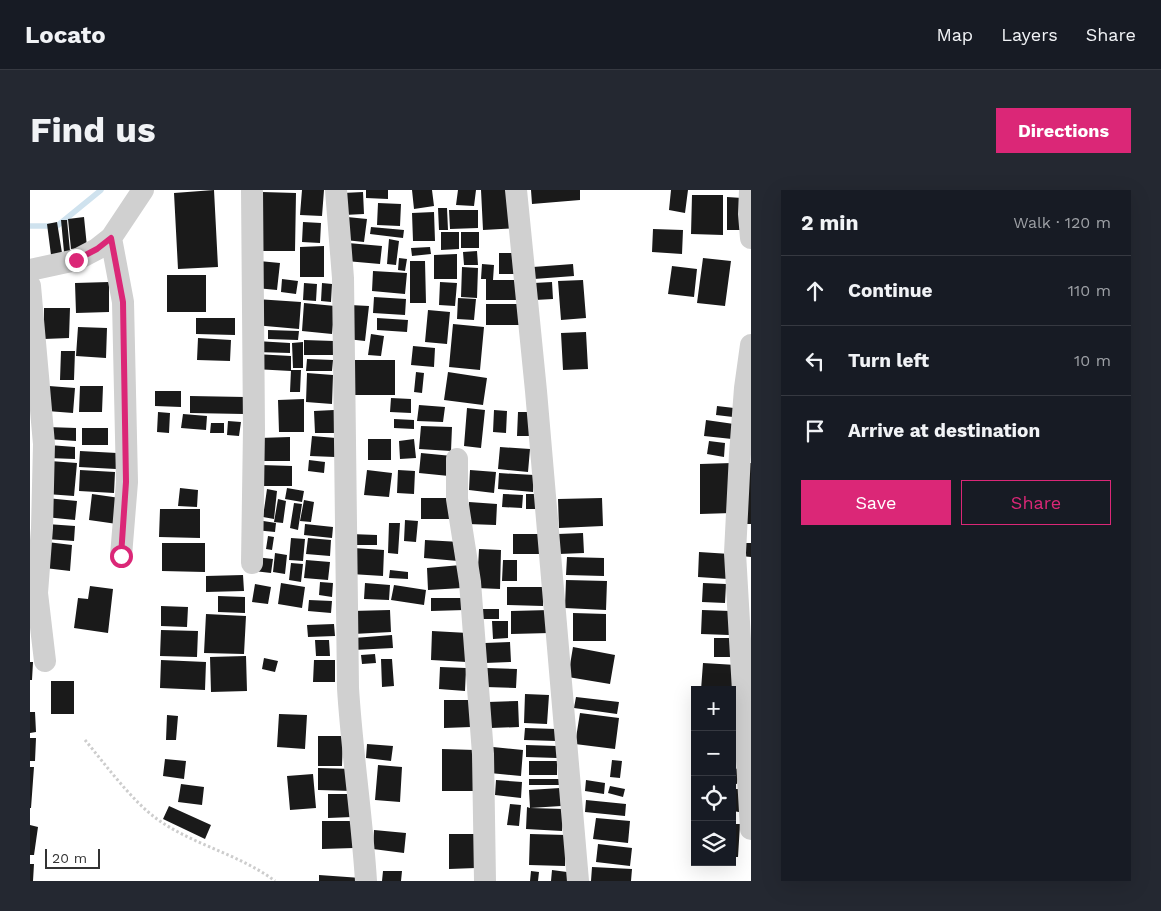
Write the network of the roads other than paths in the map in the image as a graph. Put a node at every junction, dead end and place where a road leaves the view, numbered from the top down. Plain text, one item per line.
1 (143, 190) edge
2 (252, 190) edge
3 (336, 190) edge
4 (516, 190) edge
5 (750, 190) edge
6 (111, 238) junction
7 (751, 238) edge
8 (30, 270) edge
9 (30, 286) edge
10 (751, 346) edge
11 (457, 459) dead end
12 (121, 556) dead end
13 (252, 563) dead end
14 (45, 661) dead end
15 (751, 829) edge
16 (366, 881) edge
17 (485, 881) edge
18 (578, 881) edge

1 - 6 street
2 - 13 street
3 - 16 street
4 - 18 street
5 - 7 street
6 - 8 street
6 - 12 street
9 - 14 street
10 - 15 street
11 - 17 street

